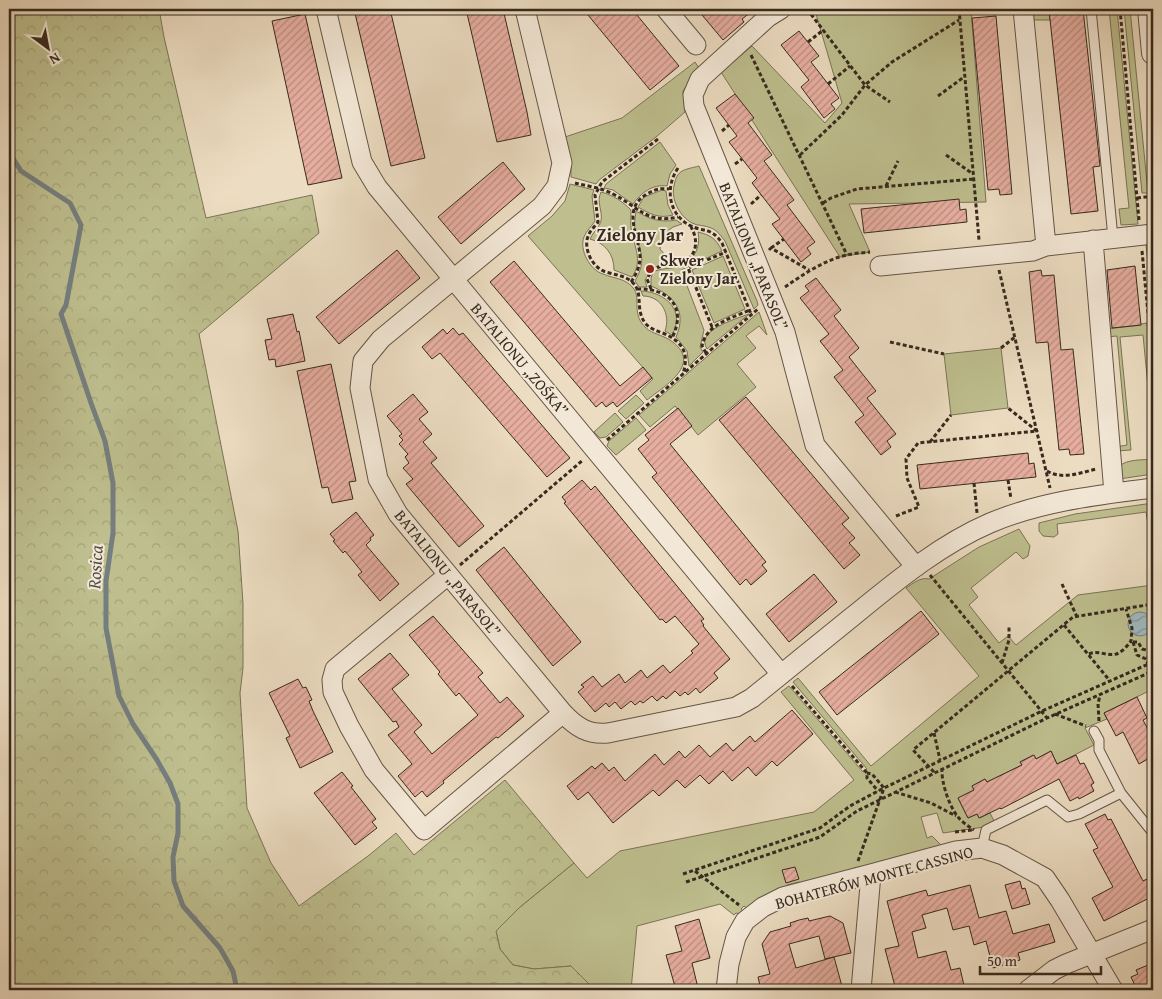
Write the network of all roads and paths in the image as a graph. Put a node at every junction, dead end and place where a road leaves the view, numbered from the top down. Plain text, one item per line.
1 (326, 9) edge
2 (525, 9) edge
3 (666, 9) edge
4 (781, 9) edge
5 (807, 9) edge
6 (959, 9) edge
7 (1023, 9) edge
8 (1091, 9) edge
9 (1120, 9) edge
10 (1149, 9) edge
11 (959, 20) junction
12 (822, 31) junction
13 (743, 40) junction
14 (808, 42) dead end
15 (696, 45) dead end
16 (1153, 53) edge
17 (850, 66) junction
18 (964, 76) junction
19 (828, 84) dead end
20 (865, 85) junction
21 (938, 96) dead end
22 (890, 102) dead end
23 (658, 139) dead end
24 (800, 155) junction
25 (946, 155) dead end
26 (898, 161) dead end
27 (678, 168) dead end
28 (974, 177) junction
29 (559, 179) junction
30 (886, 187) junction
31 (598, 189) junction
32 (669, 189) junction
33 (1153, 196) edge
34 (1137, 198) junction
35 (823, 203) junction
36 (634, 208) junction
37 (678, 217) junction
38 (690, 226) junction
39 (1147, 235) edge
40 (1113, 238) junction
41 (784, 239) dead end
42 (1093, 240) junction
43 (1046, 246) junction
44 (771, 248) junction
45 (726, 252) junction
46 (847, 254) dead end
47 (988, 255) junction
48 (755, 258) junction
49 (880, 266) dead end
50 (809, 270) dead end
51 (454, 278) junction
52 (631, 282) junction
53 (637, 289) junction
54 (650, 289) junction
55 (771, 297) junction
56 (751, 312) junction
57 (712, 327) junction
58 (1015, 337) junction
59 (672, 338) junction
60 (890, 342) dead end
61 (1001, 348) dead end
62 (706, 353) junction
63 (944, 354) dead end
64 (1153, 364) edge
65 (683, 374) junction
66 (1008, 408) dead end
67 (951, 415) dead end
68 (1037, 431) junction
69 (930, 442) junction
70 (595, 450) junction
71 (1111, 465) junction
72 (1046, 471) junction
73 (974, 483) dead end
74 (1153, 488) edge
75 (1114, 493) junction
76 (1054, 503) junction
77 (880, 522) junction
78 (979, 528) junction
79 (922, 570) junction
80 (448, 575) junction
81 (1062, 584) dead end
82 (1153, 604) edge
83 (1126, 608) junction
84 (1077, 617) junction
85 (1064, 625) junction
86 (1010, 627) dead end
87 (1132, 642) junction
88 (1089, 654) junction
89 (1146, 659) junction
90 (1153, 662) edge
91 (1002, 663) junction
92 (1148, 664) junction
93 (1009, 671) junction
94 (1131, 671) junction
95 (1153, 671) edge
96 (785, 678) junction
97 (1135, 679) junction
98 (1110, 680) junction
99 (1100, 694) junction
100 (1042, 710) junction
101 (563, 713) junction
102 (1055, 714) junction
103 (1047, 718) junction
104 (1094, 731) junction
105 (934, 733) junction
106 (940, 760) junction
107 (928, 766) junction
108 (942, 768) junction
109 (934, 772) junction
110 (867, 773) junction
111 (884, 788) junction
112 (878, 791) junction
113 (895, 792) junction
114 (1121, 793) junction
115 (880, 799) junction
116 (957, 816) junction
117 (974, 830) dead end
118 (1153, 833) edge
119 (774, 844) junction
120 (982, 848) junction
121 (781, 851) junction
122 (695, 870) junction
123 (683, 874) dead end
124 (871, 874) junction
125 (703, 877) junction
126 (852, 879) junction
127 (686, 882) dead end
128 (752, 915) junction
129 (1153, 929) edge
130 (1091, 954) junction
131 (726, 990) edge
132 (861, 990) edge
133 (1028, 990) edge
134 (1114, 990) edge

1 - 51 street, BATALIONU „ZOŚKA”
2 - 29 street, BATALIONU „PARASOL”
3 - 15 street
4 - 13 street, BATALIONU „PARASOL”
5 - 12 path
6 - 11 path
7 - 43 street
8 - 40 lane
9 - 34 path
10 - 16 street
11 - 18 path
11 - 20 path
12 - 14 path
12 - 17 path
13 - 24 path
13 - 48 street, BATALIONU „PARASOL”
17 - 19 path
17 - 20 path
18 - 21 path
18 - 28 path
20 - 22 path
20 - 24 path
23 - 31 path
24 - 35 path
25 - 28 path
26 - 30 path
27 - 32 path
28 - 30 path
28 - 47 path
29 - 31 path
29 - 51 street, BATALIONU „PARASOL”
30 - 35 path
31 - 36 path
31 - 52 path
32 - 36 path
32 - 37 path
33 - 34 path
34 - 39 path
35 - 46 path
36 - 37 path
36 - 52 path
37 - 38 path
38 - 45 path
38 - 54 path
39 - 40 street
39 - 64 path
40 - 42 street
41 - 44 path
42 - 43 street
42 - 71 street
43 - 47 street
44 - 48 path
44 - 50 path
45 - 56 path
45 - 57 path
47 - 49 street
47 - 58 path
48 - 55 street, BATALIONU „PARASOL”
51 - 70 street, BATALIONU „ZOŚKA”
51 - 80 street, BATALIONU „PARASOL”
52 - 53 path
53 - 54 path
53 - 59 path
54 - 59 path
55 - 56 path
55 - 77 street, BATALIONU „PARASOL”
56 - 57 path
56 - 62 path
57 - 62 path
58 - 61 path
58 - 68 path
59 - 65 path
60 - 63 path
62 - 65 path
65 - 70 path
66 - 68 path
67 - 69 path
68 - 69 path
68 - 72 path
69 - 77 path
70 - 80 path
70 - 96 street, BATALIONU „ZOŚKA”
71 - 72 path
71 - 75 street
72 - 76 path
73 - 78 path
74 - 75 street, BATALIONU „PARASOL”
75 - 76 street, BATALIONU „PARASOL”
76 - 78 street, BATALIONU „PARASOL”
77 - 79 street, BATALIONU „PARASOL”
78 - 79 street, BATALIONU „PARASOL”
79 - 91 path
79 - 96 street, BATALIONU „PARASOL”
80 - 101 street, BATALIONU „PARASOL”
80 - 101 street
81 - 84 path
82 - 83 path
83 - 84 path
83 - 87 path
84 - 85 path
85 - 88 path
85 - 93 path
86 - 91 path
87 - 88 path
87 - 89 path
87 - 89 path
88 - 98 path
89 - 92 path
90 - 92 path
91 - 93 path
92 - 94 path
93 - 100 path
93 - 105 path
94 - 97 path
94 - 98 path
95 - 97 path
96 - 101 street, BATALIONU „PARASOL”
96 - 110 path
97 - 99 path
98 - 100 path
99 - 102 path
99 - 104 path
100 - 103 path
100 - 106 path
102 - 103 path
102 - 104 path
103 - 108 path
104 - 114 lane
105 - 106 path
105 - 107 path
106 - 107 path
107 - 109 path
107 - 111 path
108 - 109 path
108 - 116 path
109 - 113 path
110 - 111 path
110 - 112 path
111 - 112 path
111 - 115 path
112 - 119 path
113 - 115 path
113 - 116 path
114 - 118 lane
114 - 120 lane
115 - 121 path
115 - 126 path
116 - 117 path
119 - 121 path
119 - 122 path
120 - 124 street, BOHATERÓW MONTE CASSINO
120 - 130 street, BOHATERÓW MONTE CASSINO
121 - 125 path
122 - 123 path
122 - 125 path
124 - 126 street, BOHATERÓW MONTE CASSINO
124 - 132 street
125 - 127 path
125 - 128 path
126 - 128 street, BOHATERÓW MONTE CASSINO
128 - 131 street, BOHATERÓW MONTE CASSINO
129 - 130 street
130 - 133 street
130 - 134 street, BOHATERÓW MONTE CASSINO

